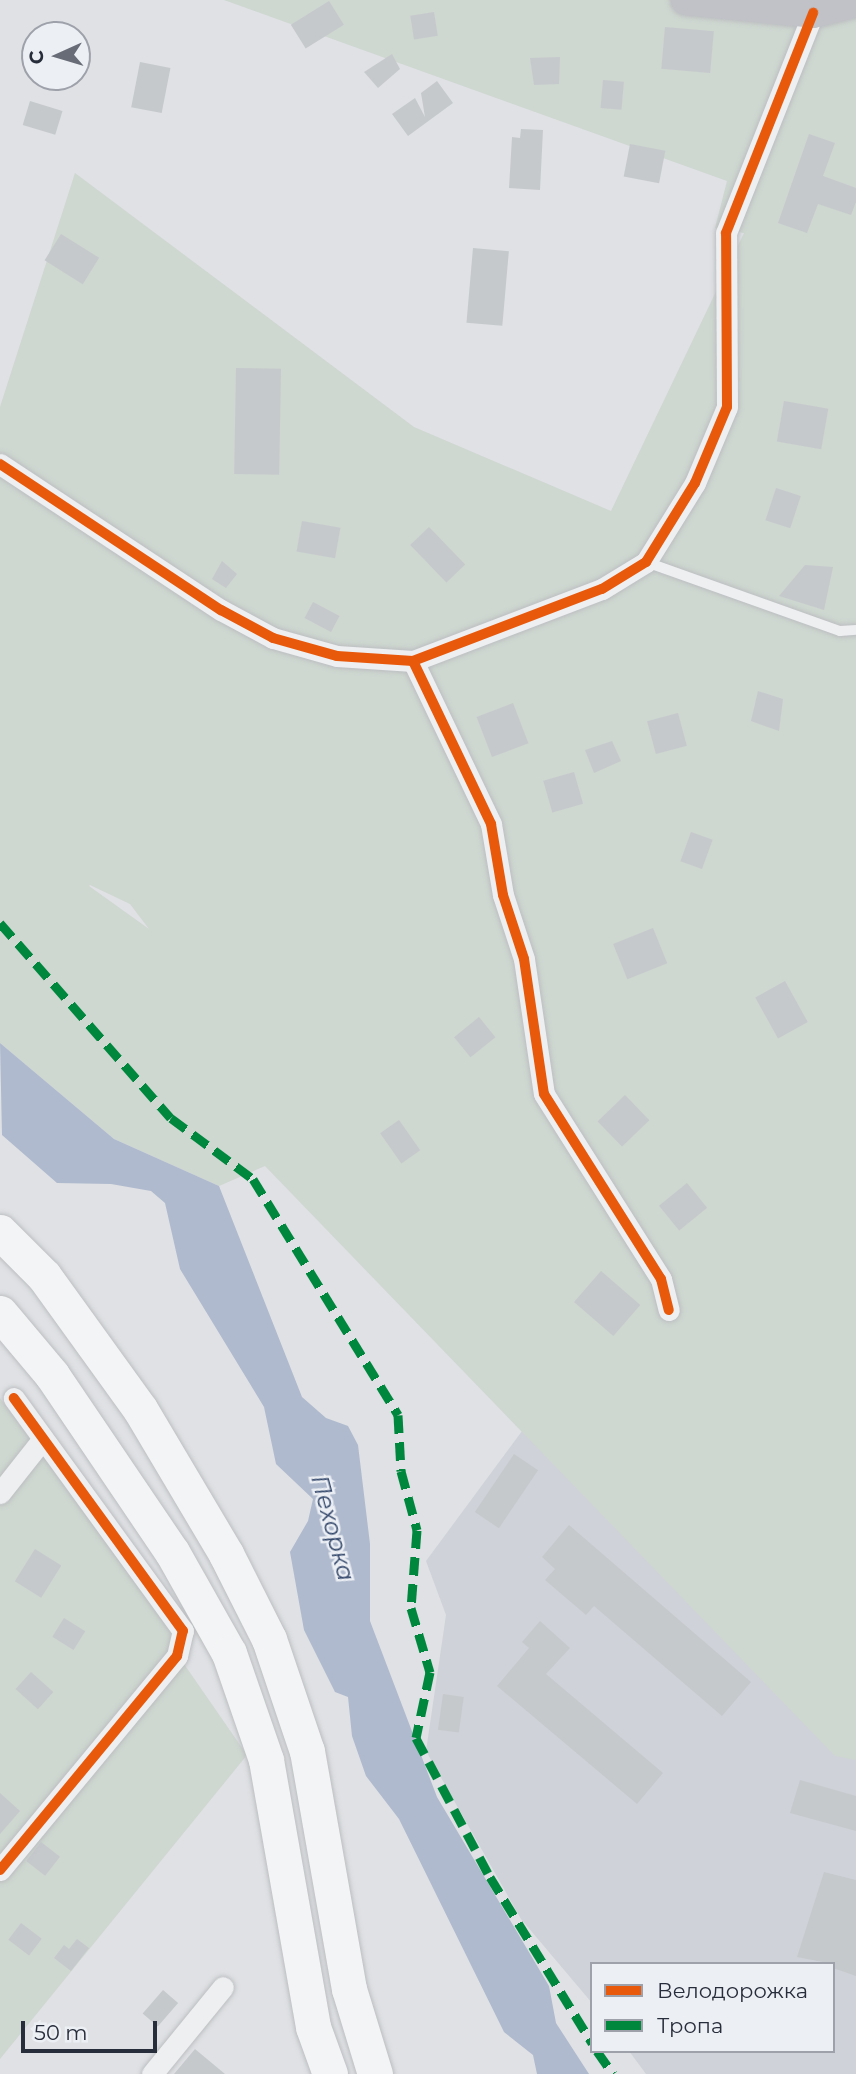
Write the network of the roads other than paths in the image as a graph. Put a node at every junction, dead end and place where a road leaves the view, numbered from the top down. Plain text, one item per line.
1 (686, 0) edge
2 (856, 2) edge
3 (813, 13) junction
4 (0, 464) edge
5 (646, 562) junction
6 (856, 630) edge
7 (413, 661) junction
8 (0, 1232) edge
9 (669, 1310) dead end
10 (0, 1313) edge
11 (14, 1398) dead end
12 (41, 1441) junction
13 (0, 1493) edge
14 (0, 1870) edge
15 (223, 1987) dead end
16 (152, 2074) edge
17 (330, 2074) edge
18 (375, 2074) edge

1 - 3 main road
2 - 3 main road
3 - 5 street
4 - 7 street
5 - 6 lane
5 - 7 street
7 - 9 street
8 - 18 main road
10 - 17 main road
11 - 12 street
12 - 13 street
12 - 14 street
15 - 16 street

